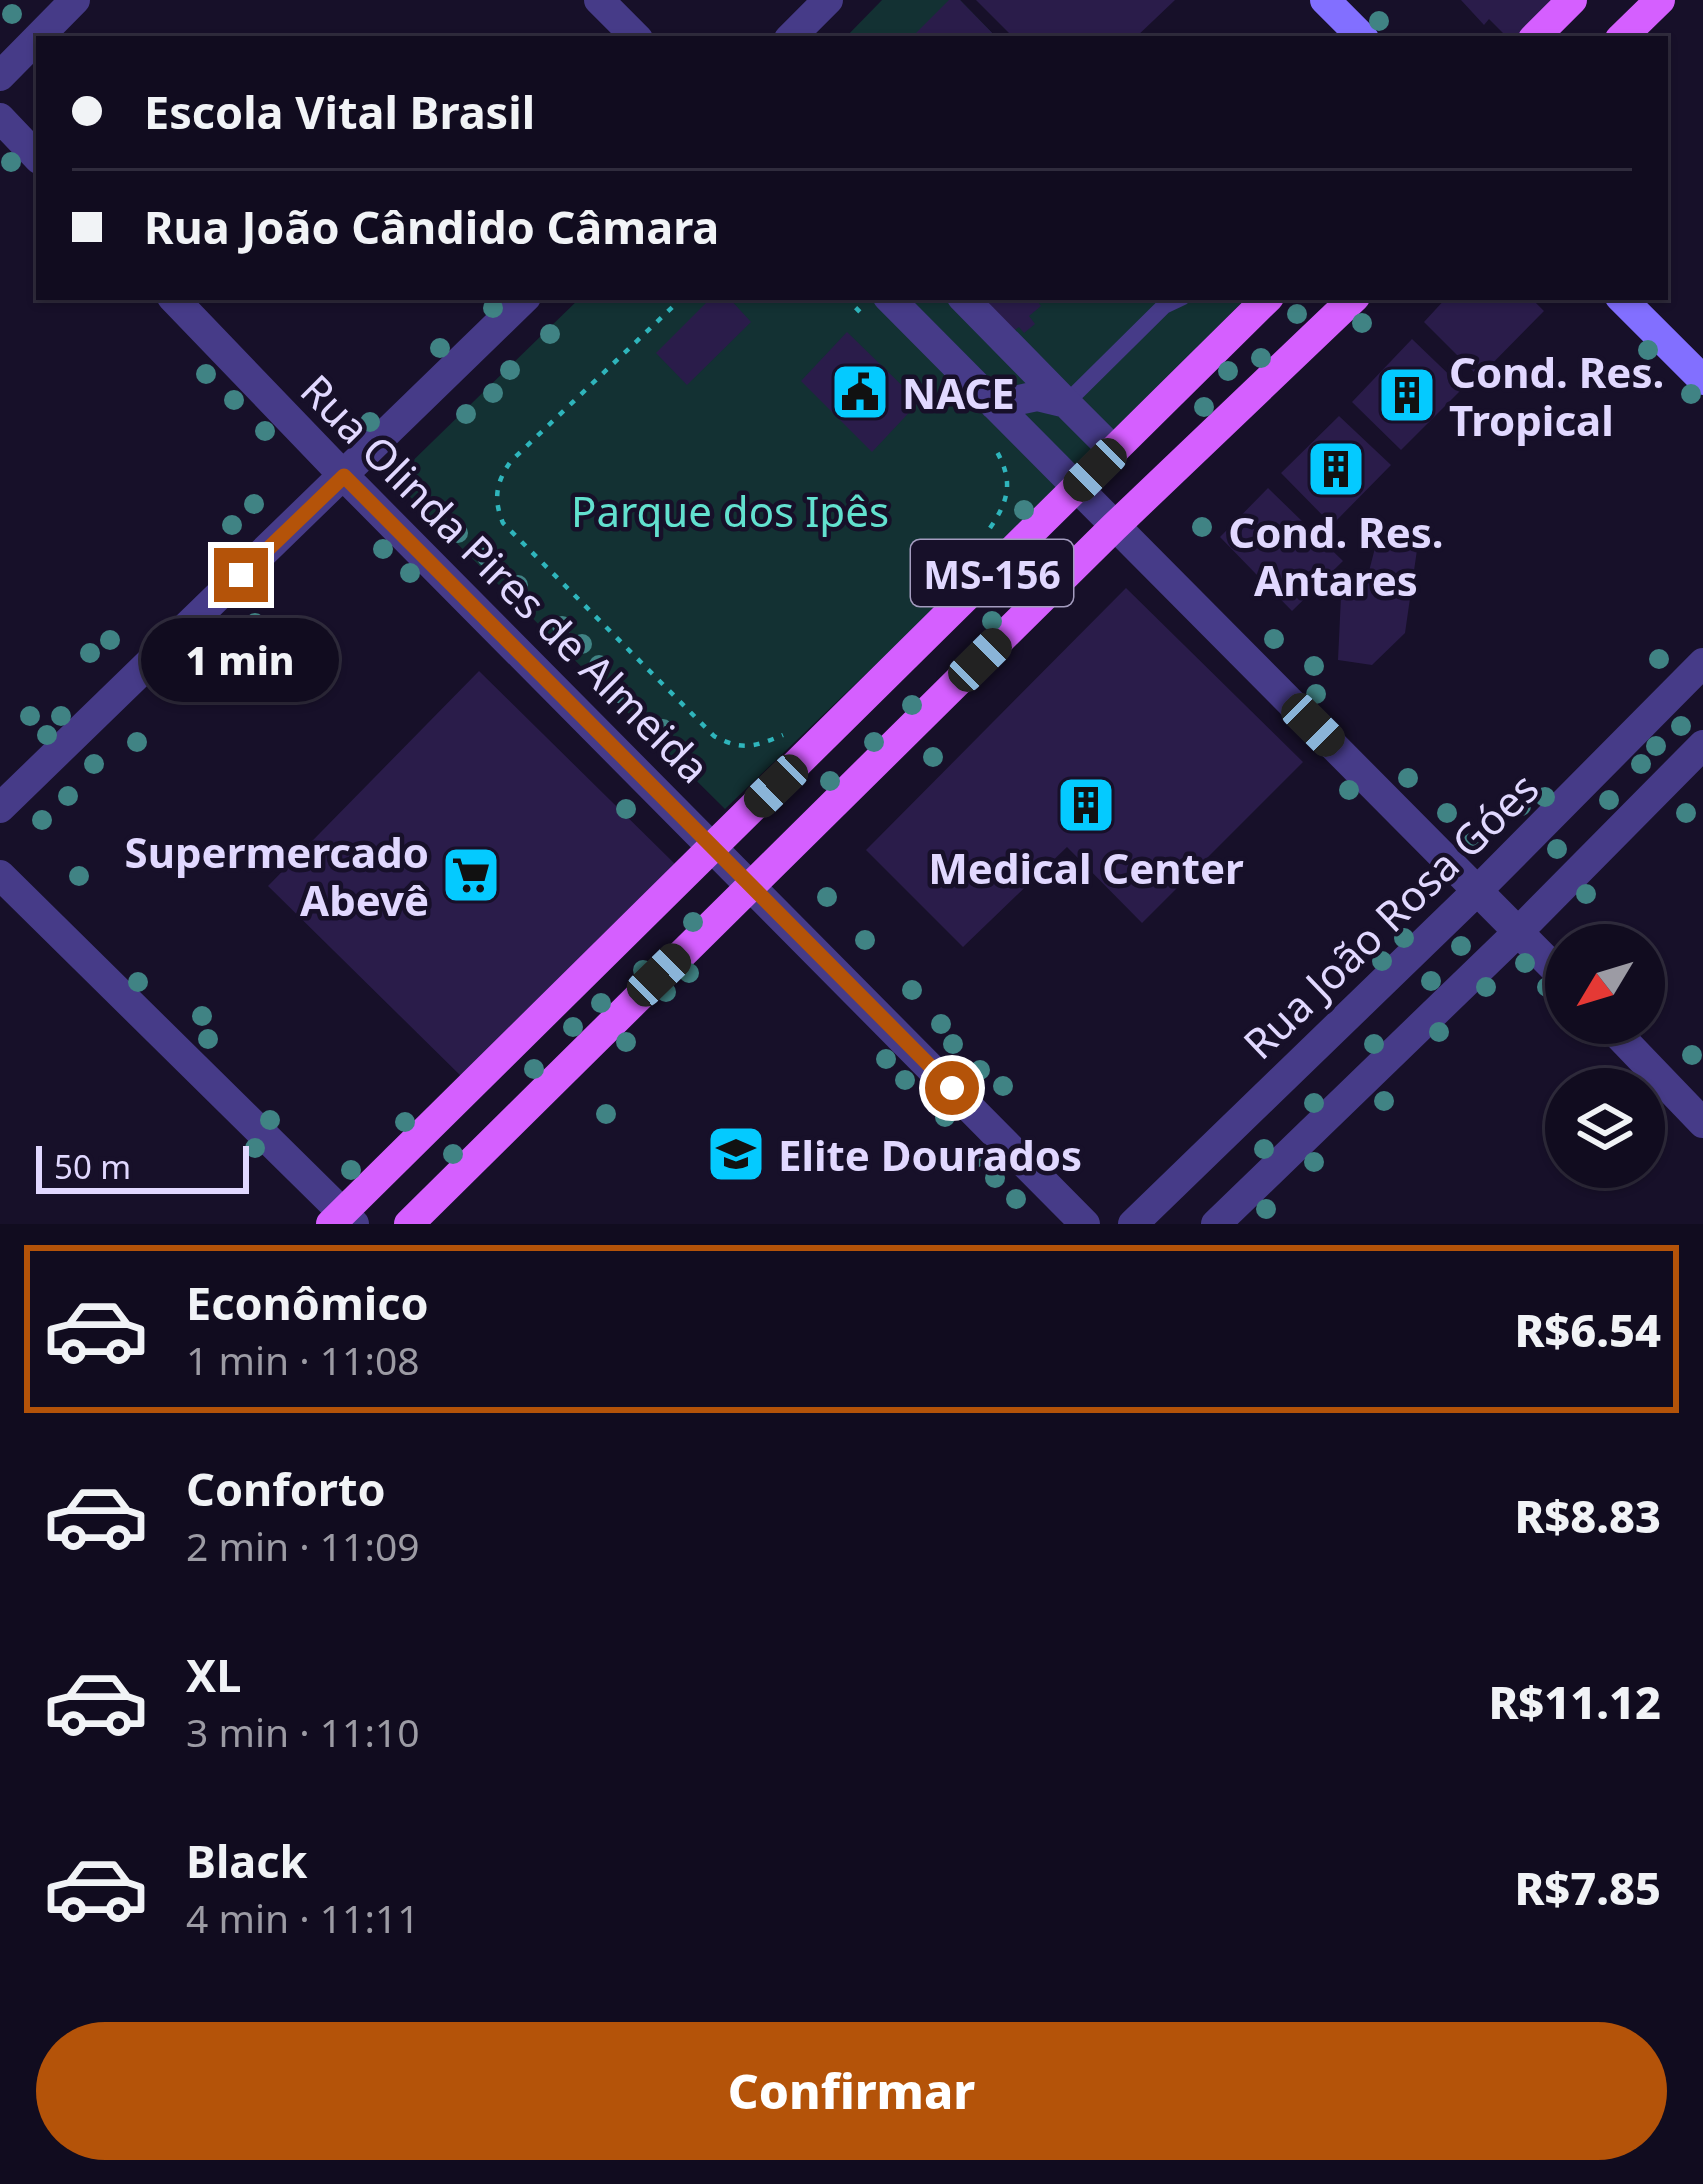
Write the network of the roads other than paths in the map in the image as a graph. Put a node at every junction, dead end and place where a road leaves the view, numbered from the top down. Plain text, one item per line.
1 (75, 0) edge
2 (599, 0) edge
3 (828, 0) edge
4 (1325, 0) edge
5 (1572, 0) edge
6 (1660, 0) edge
7 (39, 36) edge
8 (635, 36) edge
9 (792, 36) edge
10 (1361, 36) edge
11 (1536, 36) edge
12 (1623, 36) edge
13 (36, 40) edge
14 (0, 76) edge
15 (0, 118) edge
16 (36, 156) edge
17 (175, 300) edge
18 (523, 300) edge
19 (891, 300) edge
20 (965, 300) edge
21 (1177, 300) edge
22 (1266, 300) edge
23 (1352, 300) edge
24 (1623, 300) edge
25 (1703, 380) edge
26 (1066, 403) junction
27 (995, 405) junction
28 (1114, 451) junction
29 (344, 476) junction
30 (1076, 489) junction
31 (1114, 527) junction
32 (1703, 663) edge
33 (1703, 745) edge
34 (0, 808) edge
35 (713, 846) junction
36 (0, 875) edge
37 (751, 885) junction
38 (1478, 890) junction
39 (1520, 931) junction
40 (1545, 958) edge
41 (1627, 1044) edge
42 (1703, 1123) edge
43 (342, 1220) edge
44 (409, 1224) edge
45 (1085, 1224) edge
46 (1133, 1224) edge
47 (1216, 1224) edge

1 - 7 street
2 - 8 street
3 - 9 street
4 - 10 street
5 - 11 main road
6 - 12 main road
13 - 14 street
15 - 16 street
17 - 29 street, Rua Olinda Pires de Almeida
18 - 29 street
19 - 27 street
20 - 26 street
21 - 26 lane
22 - 28 main road, MS-156
23 - 31 main road
24 - 25 street
26 - 27 street
26 - 28 street
27 - 30 street
28 - 30 main road, MS-156
29 - 34 street
29 - 35 street, Rua Olinda Pires de Almeida
30 - 31 street
30 - 35 main road, MS-156
31 - 37 main road
31 - 38 street
32 - 38 street, Rua João Rosa Góes
33 - 39 street
35 - 37 street, Rua Olinda Pires de Almeida
35 - 43 main road, MS-156
36 - 43 street
37 - 44 main road
37 - 45 street, Rua Olinda Pires de Almeida
38 - 39 street
38 - 46 street, Rua João Rosa Góes
39 - 40 street
39 - 47 street
41 - 42 street

